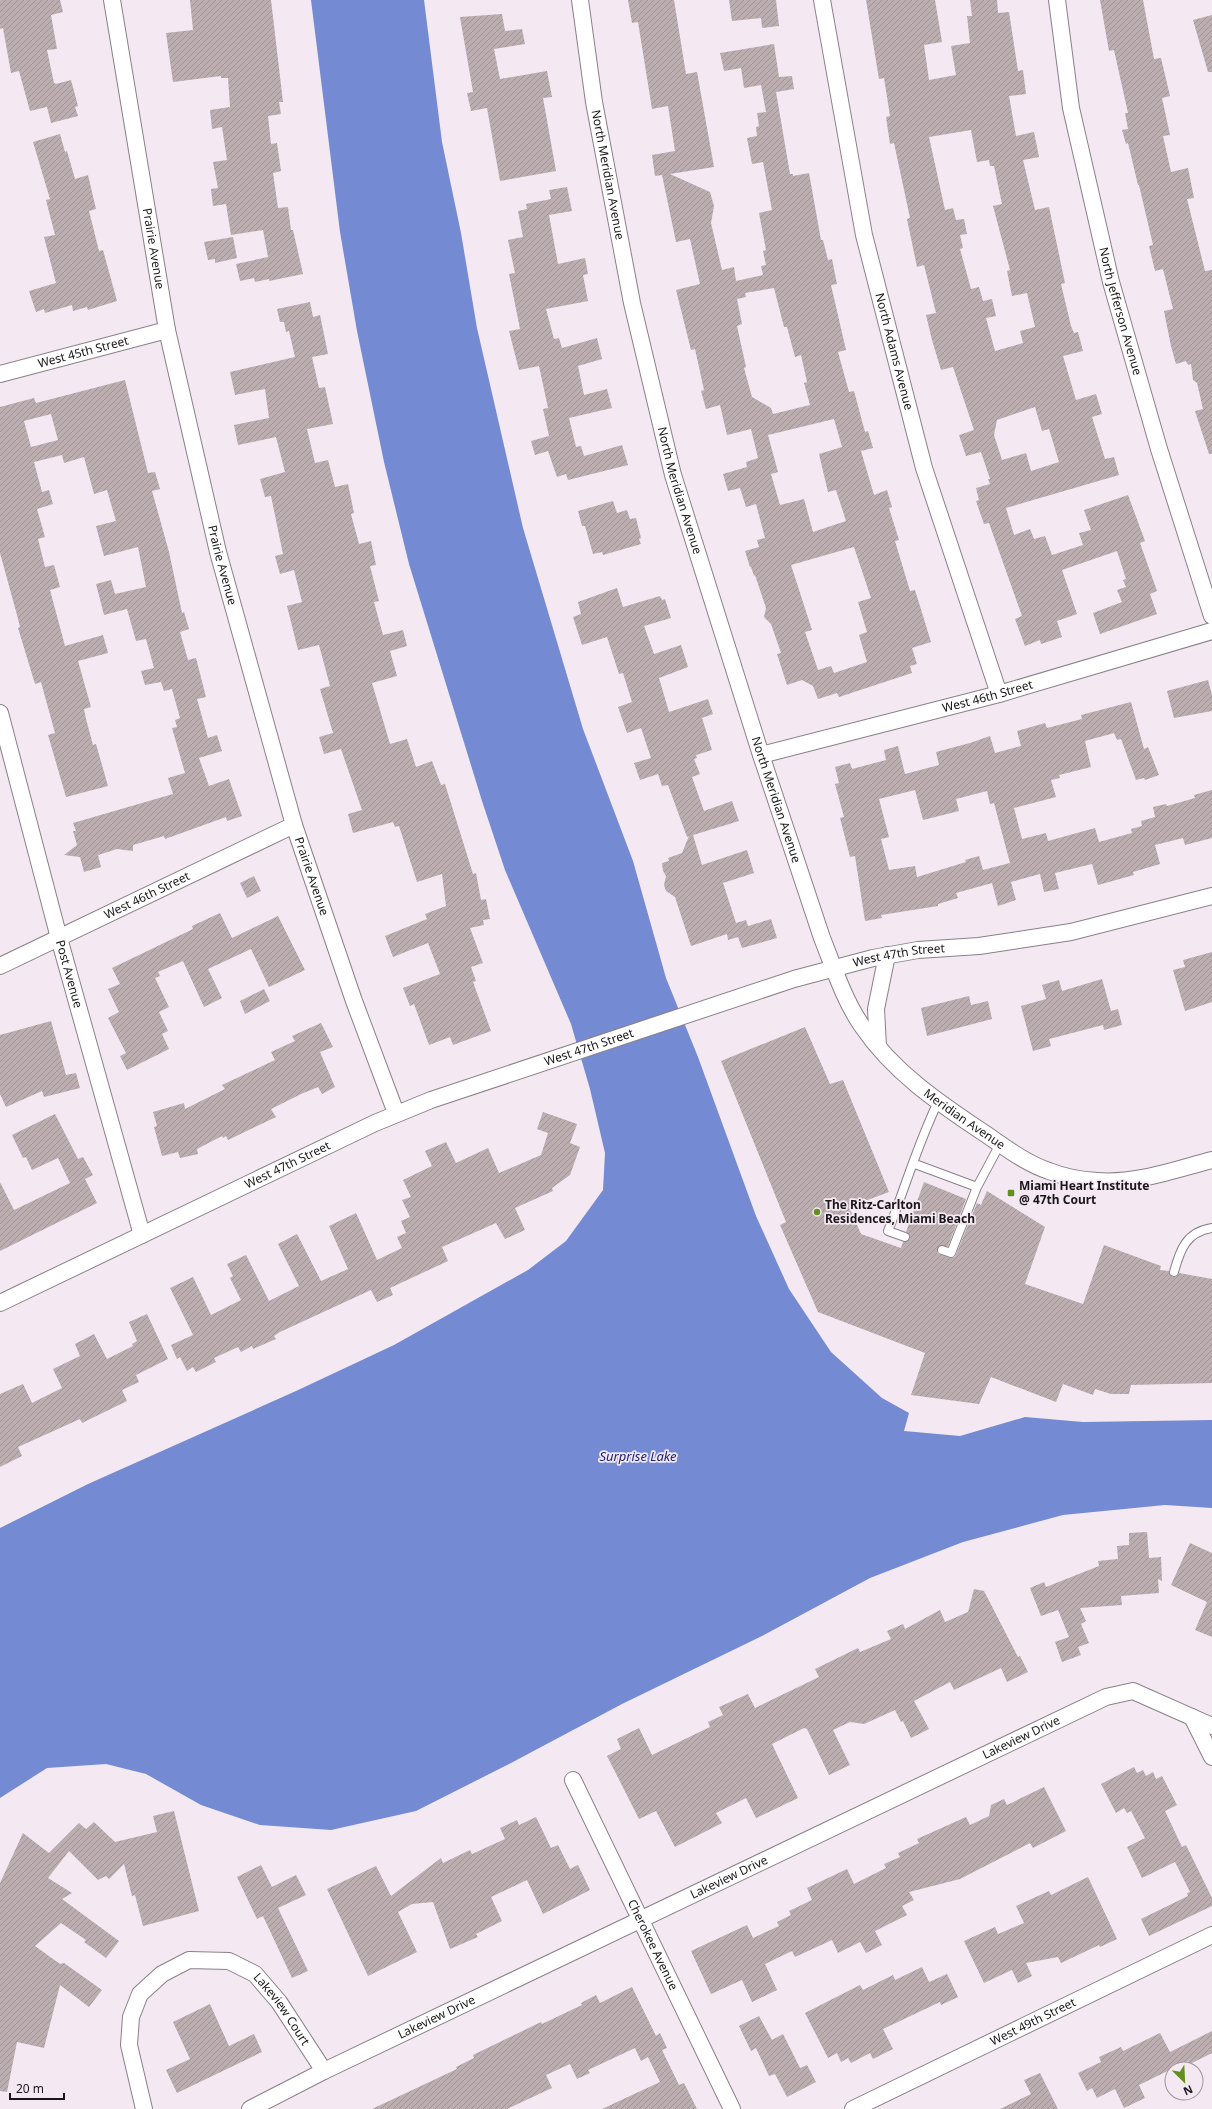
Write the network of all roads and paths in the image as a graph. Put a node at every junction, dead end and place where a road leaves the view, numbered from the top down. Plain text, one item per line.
1 (112, 0) edge
2 (580, 0) edge
3 (822, 0) edge
4 (1057, 0) edge
5 (167, 330) junction
6 (0, 374) edge
7 (1212, 616) edge
8 (1212, 631) edge
9 (999, 694) junction
10 (0, 713) edge
11 (761, 756) junction
12 (294, 825) junction
13 (1212, 896) edge
14 (59, 938) junction
15 (887, 956) junction
16 (0, 966) edge
17 (833, 968) junction
18 (878, 1046) junction
19 (938, 1102) junction
20 (396, 1113) junction
21 (1000, 1144) junction
22 (1212, 1160) edge
23 (915, 1164) junction
24 (978, 1187) junction
25 (1212, 1228) edge
26 (142, 1235) junction
27 (904, 1237) dead end
28 (942, 1250) dead end
29 (1174, 1272) dead end
30 (0, 1303) edge
31 (1192, 1717) junction
32 (1212, 1726) edge
33 (1212, 1757) edge
34 (573, 1780) dead end
35 (640, 1921) junction
36 (1212, 1935) edge
37 (324, 2071) junction
38 (144, 2109) edge
39 (250, 2109) edge
40 (732, 2109) edge
41 (853, 2109) edge

1 - 5 street, Prairie Avenue
2 - 11 street, North Meridian Avenue
3 - 9 street, North Adams Avenue
4 - 7 street, North Jefferson Avenue
5 - 6 street, West 45th Street
5 - 12 street, Prairie Avenue
8 - 9 street, West 46th Street
9 - 11 street, West 46th Street
10 - 14 street, Post Avenue
11 - 17 street, North Meridian Avenue
12 - 14 street, West 46th Street
12 - 20 street, Prairie Avenue
13 - 15 street, West 47th Street
14 - 16 street, West 46th Street
14 - 26 street, Post Avenue
15 - 17 street, West 47th Street
15 - 18 street
17 - 18 street, Meridian Avenue
17 - 20 street, West 47th Street
18 - 19 street, Meridian Avenue
19 - 21 street, Meridian Avenue
19 - 23 lane
20 - 26 street, West 47th Street
21 - 22 street, Meridian Avenue
21 - 24 lane
23 - 24 lane
23 - 27 lane
24 - 28 lane
25 - 29 lane
26 - 30 street, West 47th Street
31 - 32 street, Lakeview Drive
31 - 33 street
31 - 35 street, Lakeview Drive
34 - 35 street, Cherokee Avenue
35 - 37 street, Lakeview Drive
35 - 40 street, Cherokee Avenue
36 - 41 street, West 49th Street
37 - 38 street, Lakeview Court
37 - 39 street, Lakeview Drive

